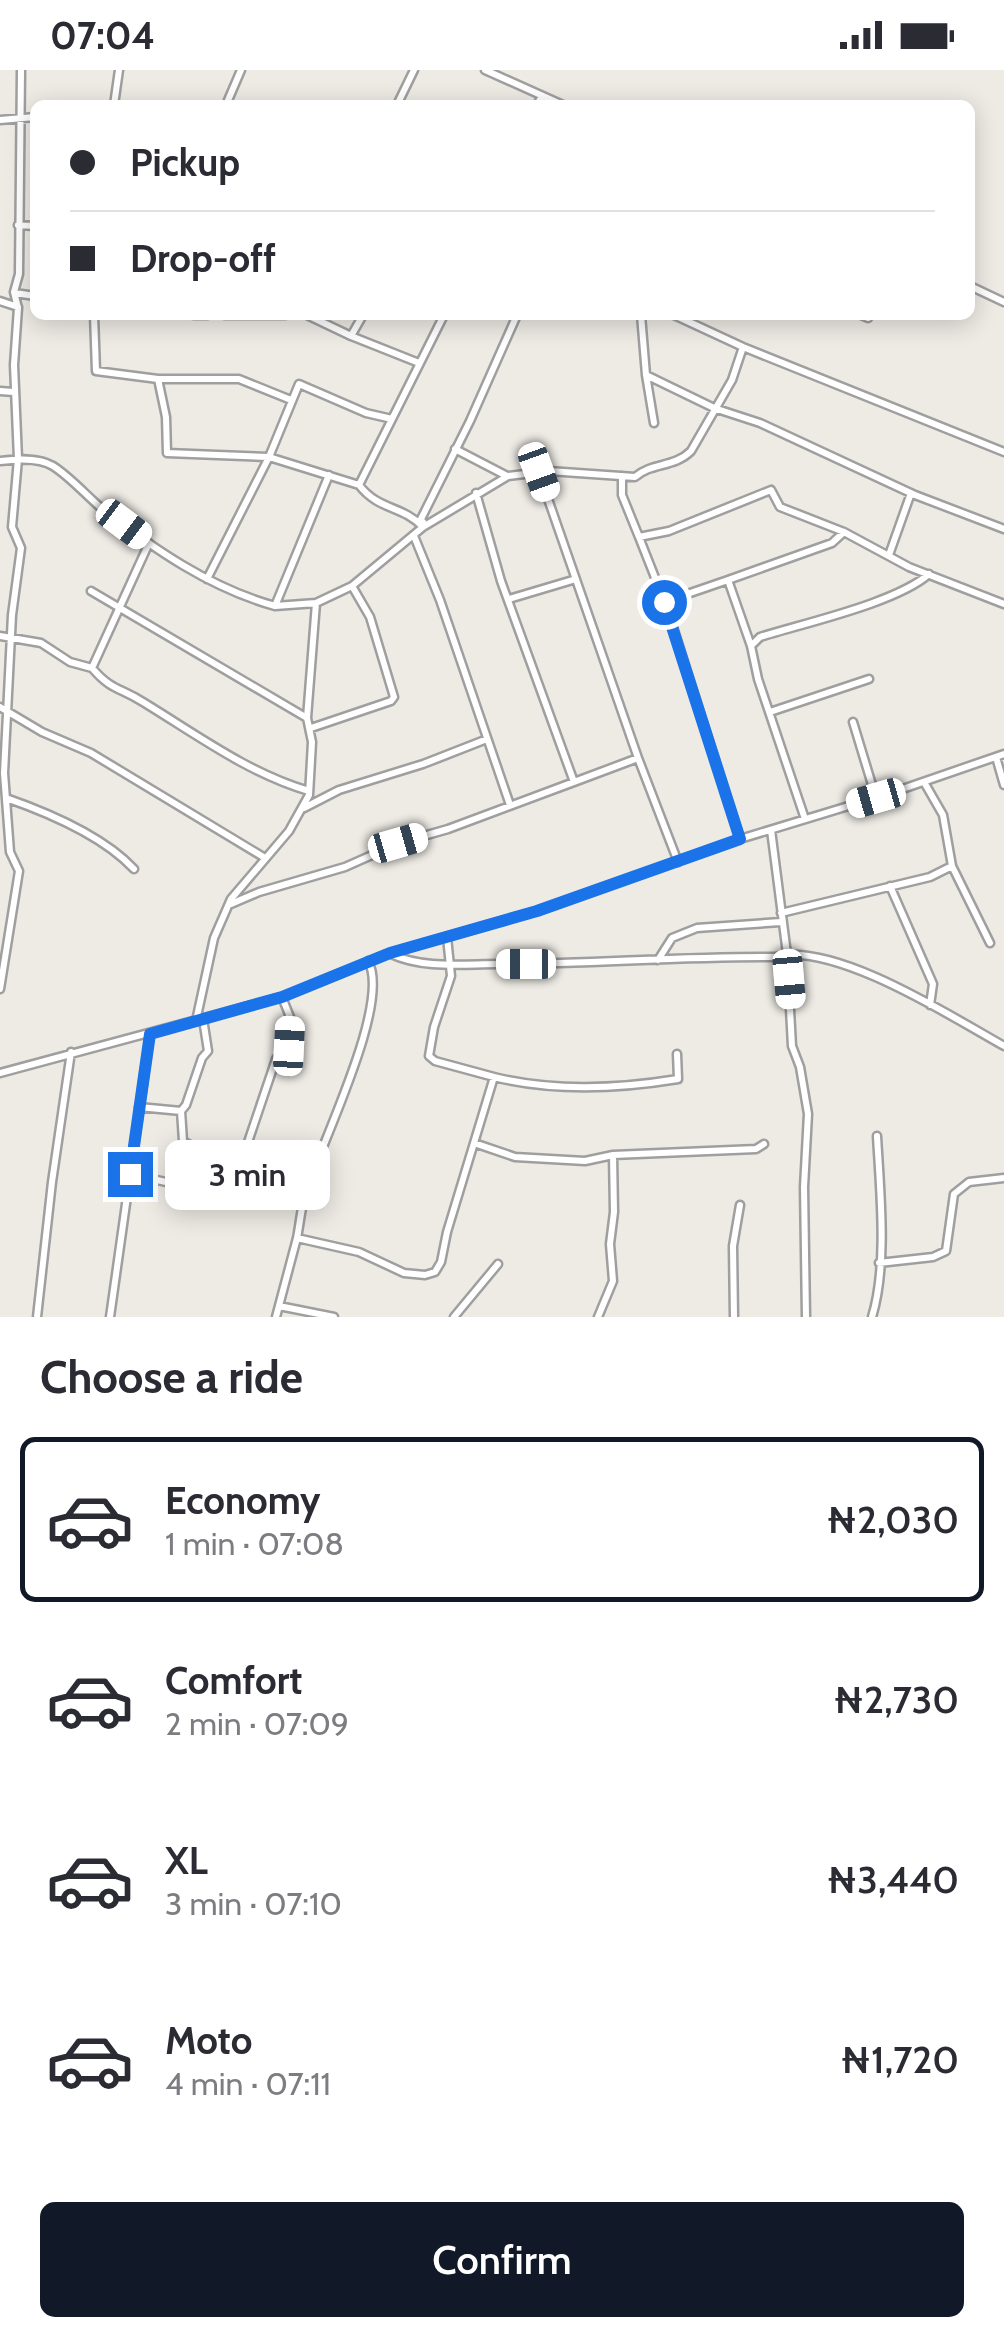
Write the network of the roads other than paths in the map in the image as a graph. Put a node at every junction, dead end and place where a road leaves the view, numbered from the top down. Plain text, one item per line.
1 (22, 70) edge
2 (119, 70) edge
3 (240, 70) edge
4 (414, 70) edge
5 (485, 70) edge
6 (542, 96) junction
7 (115, 100) edge
8 (228, 100) edge
9 (399, 100) edge
10 (540, 100) edge
11 (551, 100) edge
12 (30, 117) edge
13 (18, 118) junction
14 (0, 120) edge
15 (18, 224) junction
16 (30, 225) edge
17 (975, 288) edge
18 (14, 292) junction
19 (30, 295) edge
20 (0, 301) edge
21 (1004, 302) edge
22 (18, 308) junction
23 (94, 320) edge
24 (317, 320) edge
25 (360, 320) edge
26 (441, 320) edge
27 (515, 320) edge
28 (640, 320) edge
29 (684, 320) edge
30 (351, 336) junction
31 (743, 348) junction
32 (418, 362) junction
33 (646, 375) junction
34 (158, 379) junction
35 (0, 392) edge
36 (14, 392) junction
37 (291, 400) junction
38 (714, 408) junction
39 (392, 419) junction
40 (654, 422) dead end
41 (455, 448) junction
42 (1004, 452) edge
43 (269, 457) junction
44 (18, 459) junction
45 (0, 461) edge
46 (539, 472) junction
47 (329, 475) junction
48 (508, 476) junction
49 (622, 476) junction
50 (360, 485) junction
51 (476, 493) junction
52 (911, 493) junction
53 (0, 519) edge
54 (13, 521) junction
55 (424, 524) junction
56 (1004, 529) edge
57 (844, 532) junction
58 (414, 536) junction
59 (639, 537) junction
60 (148, 542) junction
61 (889, 555) junction
62 (928, 574) junction
63 (207, 579) junction
64 (576, 579) junction
65 (728, 580) junction
66 (352, 586) junction
67 (91, 590) dead end
68 (508, 599) junction
69 (664, 602) junction
70 (316, 604) junction
71 (1004, 604) edge
72 (275, 606) junction
73 (121, 608) junction
74 (0, 636) edge
75 (12, 639) junction
76 (751, 646) junction
77 (92, 668) junction
78 (869, 679) dead end
79 (4, 709) edge
80 (770, 712) junction
81 (307, 718) junction
82 (853, 722) dead end
83 (310, 729) junction
84 (488, 739) junction
85 (1000, 755) edge
86 (638, 758) junction
87 (574, 782) junction
88 (924, 782) junction
89 (1004, 785) edge
90 (309, 791) junction
91 (6, 798) junction
92 (876, 798) junction
93 (510, 805) junction
94 (303, 809) junction
95 (806, 819) junction
96 (771, 830) junction
97 (740, 839) junction
98 (266, 858) junction
99 (678, 862) junction
100 (952, 866) junction
101 (134, 869) dead end
102 (890, 886) junction
103 (230, 905) junction
104 (781, 918) junction
105 (447, 937) junction
106 (990, 943) dead end
107 (390, 953) junction
108 (787, 954) junction
109 (658, 960) junction
110 (368, 961) junction
111 (450, 964) junction
112 (0, 989) edge
113 (282, 997) junction
114 (930, 1005) junction
115 (200, 1020) junction
116 (150, 1034) junction
117 (1004, 1046) edge
118 (71, 1052) junction
119 (677, 1054) dead end
120 (0, 1073) edge
121 (494, 1077) junction
122 (139, 1107) junction
123 (181, 1110) junction
124 (877, 1136) dead end
125 (474, 1143) junction
126 (764, 1144) dead end
127 (613, 1155) junction
128 (130, 1174) junction
129 (1004, 1178) edge
130 (166, 1182) dead end
131 (740, 1206) dead end
132 (297, 1238) junction
133 (880, 1263) junction
134 (498, 1264) dead end
135 (280, 1306) junction
136 (37, 1317) edge
137 (110, 1317) edge
138 (276, 1317) edge
139 (334, 1317) edge
140 (454, 1317) edge
141 (598, 1317) edge
142 (734, 1317) edge
143 (806, 1317) edge
144 (872, 1317) edge

1 - 13 street
2 - 7 street
3 - 8 street
4 - 9 street
5 - 6 street
6 - 10 street
6 - 11 street
12 - 13 street
13 - 14 street
13 - 15 street
15 - 16 street
15 - 18 street
17 - 21 street
18 - 19 street
18 - 22 street
20 - 22 street
22 - 36 street
23 - 34 street
24 - 30 street
25 - 30 street
26 - 32 street
27 - 41 street
28 - 33 street
29 - 31 street
30 - 32 street
31 - 38 street
31 - 42 street
32 - 39 street
33 - 38 street
33 - 40 street
34 - 37 street
34 - 43 street
35 - 36 street
36 - 44 street
37 - 39 street
37 - 43 street
38 - 49 street
38 - 52 street
39 - 50 street
41 - 48 street
41 - 55 street
43 - 47 street
43 - 63 street
44 - 45 street
44 - 54 street
44 - 60 street
46 - 48 street
46 - 49 street
46 - 64 street
47 - 50 street
47 - 72 street
48 - 51 street
49 - 59 street
50 - 55 street
51 - 55 street
51 - 68 street
52 - 56 street
52 - 61 street
53 - 54 street
54 - 75 street
55 - 58 street
57 - 59 street
57 - 61 street
57 - 65 street
58 - 66 street
58 - 84 street
59 - 69 street
60 - 63 street
60 - 73 street
61 - 62 street
62 - 71 street
62 - 76 street
63 - 72 street
64 - 68 street
64 - 86 street
65 - 69 street
65 - 76 street
66 - 70 street
66 - 83 street
67 - 73 street
68 - 87 street
69 - 97 street
70 - 72 street
70 - 81 street
73 - 77 street
73 - 81 street
74 - 75 street
75 - 77 street
75 - 79 street
76 - 80 street
77 - 90 street
78 - 80 street
79 - 91 street
79 - 98 street
80 - 95 street
81 - 83 street
82 - 92 street
83 - 90 street
84 - 93 street
84 - 94 street
85 - 88 street
85 - 89 street
86 - 87 street
86 - 99 street
87 - 93 street
88 - 92 street
88 - 100 street
90 - 94 street
91 - 101 street
91 - 112 street
92 - 95 street
93 - 103 street
94 - 98 street
95 - 96 street
96 - 97 street
96 - 104 street
97 - 99 street
98 - 103 street
99 - 105 street
100 - 102 street
100 - 106 street
102 - 104 street
102 - 114 street
103 - 115 street
104 - 108 street
104 - 109 street
105 - 107 street
105 - 111 street
107 - 110 street
107 - 111 street
108 - 109 street
108 - 114 street
108 - 143 street
109 - 111 street
110 - 113 street
110 - 132 street
111 - 121 street
113 - 115 street
113 - 123 street
114 - 117 street
115 - 116 street
115 - 123 street
116 - 118 street
116 - 122 street
118 - 120 street
118 - 136 street
119 - 121 street
121 - 125 street
122 - 123 street
122 - 128 street
124 - 133 street
125 - 127 street
125 - 132 street
126 - 127 street
127 - 141 street
128 - 130 street
128 - 137 street
129 - 133 street
131 - 142 street
132 - 135 street
133 - 144 street
134 - 140 street
135 - 138 street
135 - 139 street

